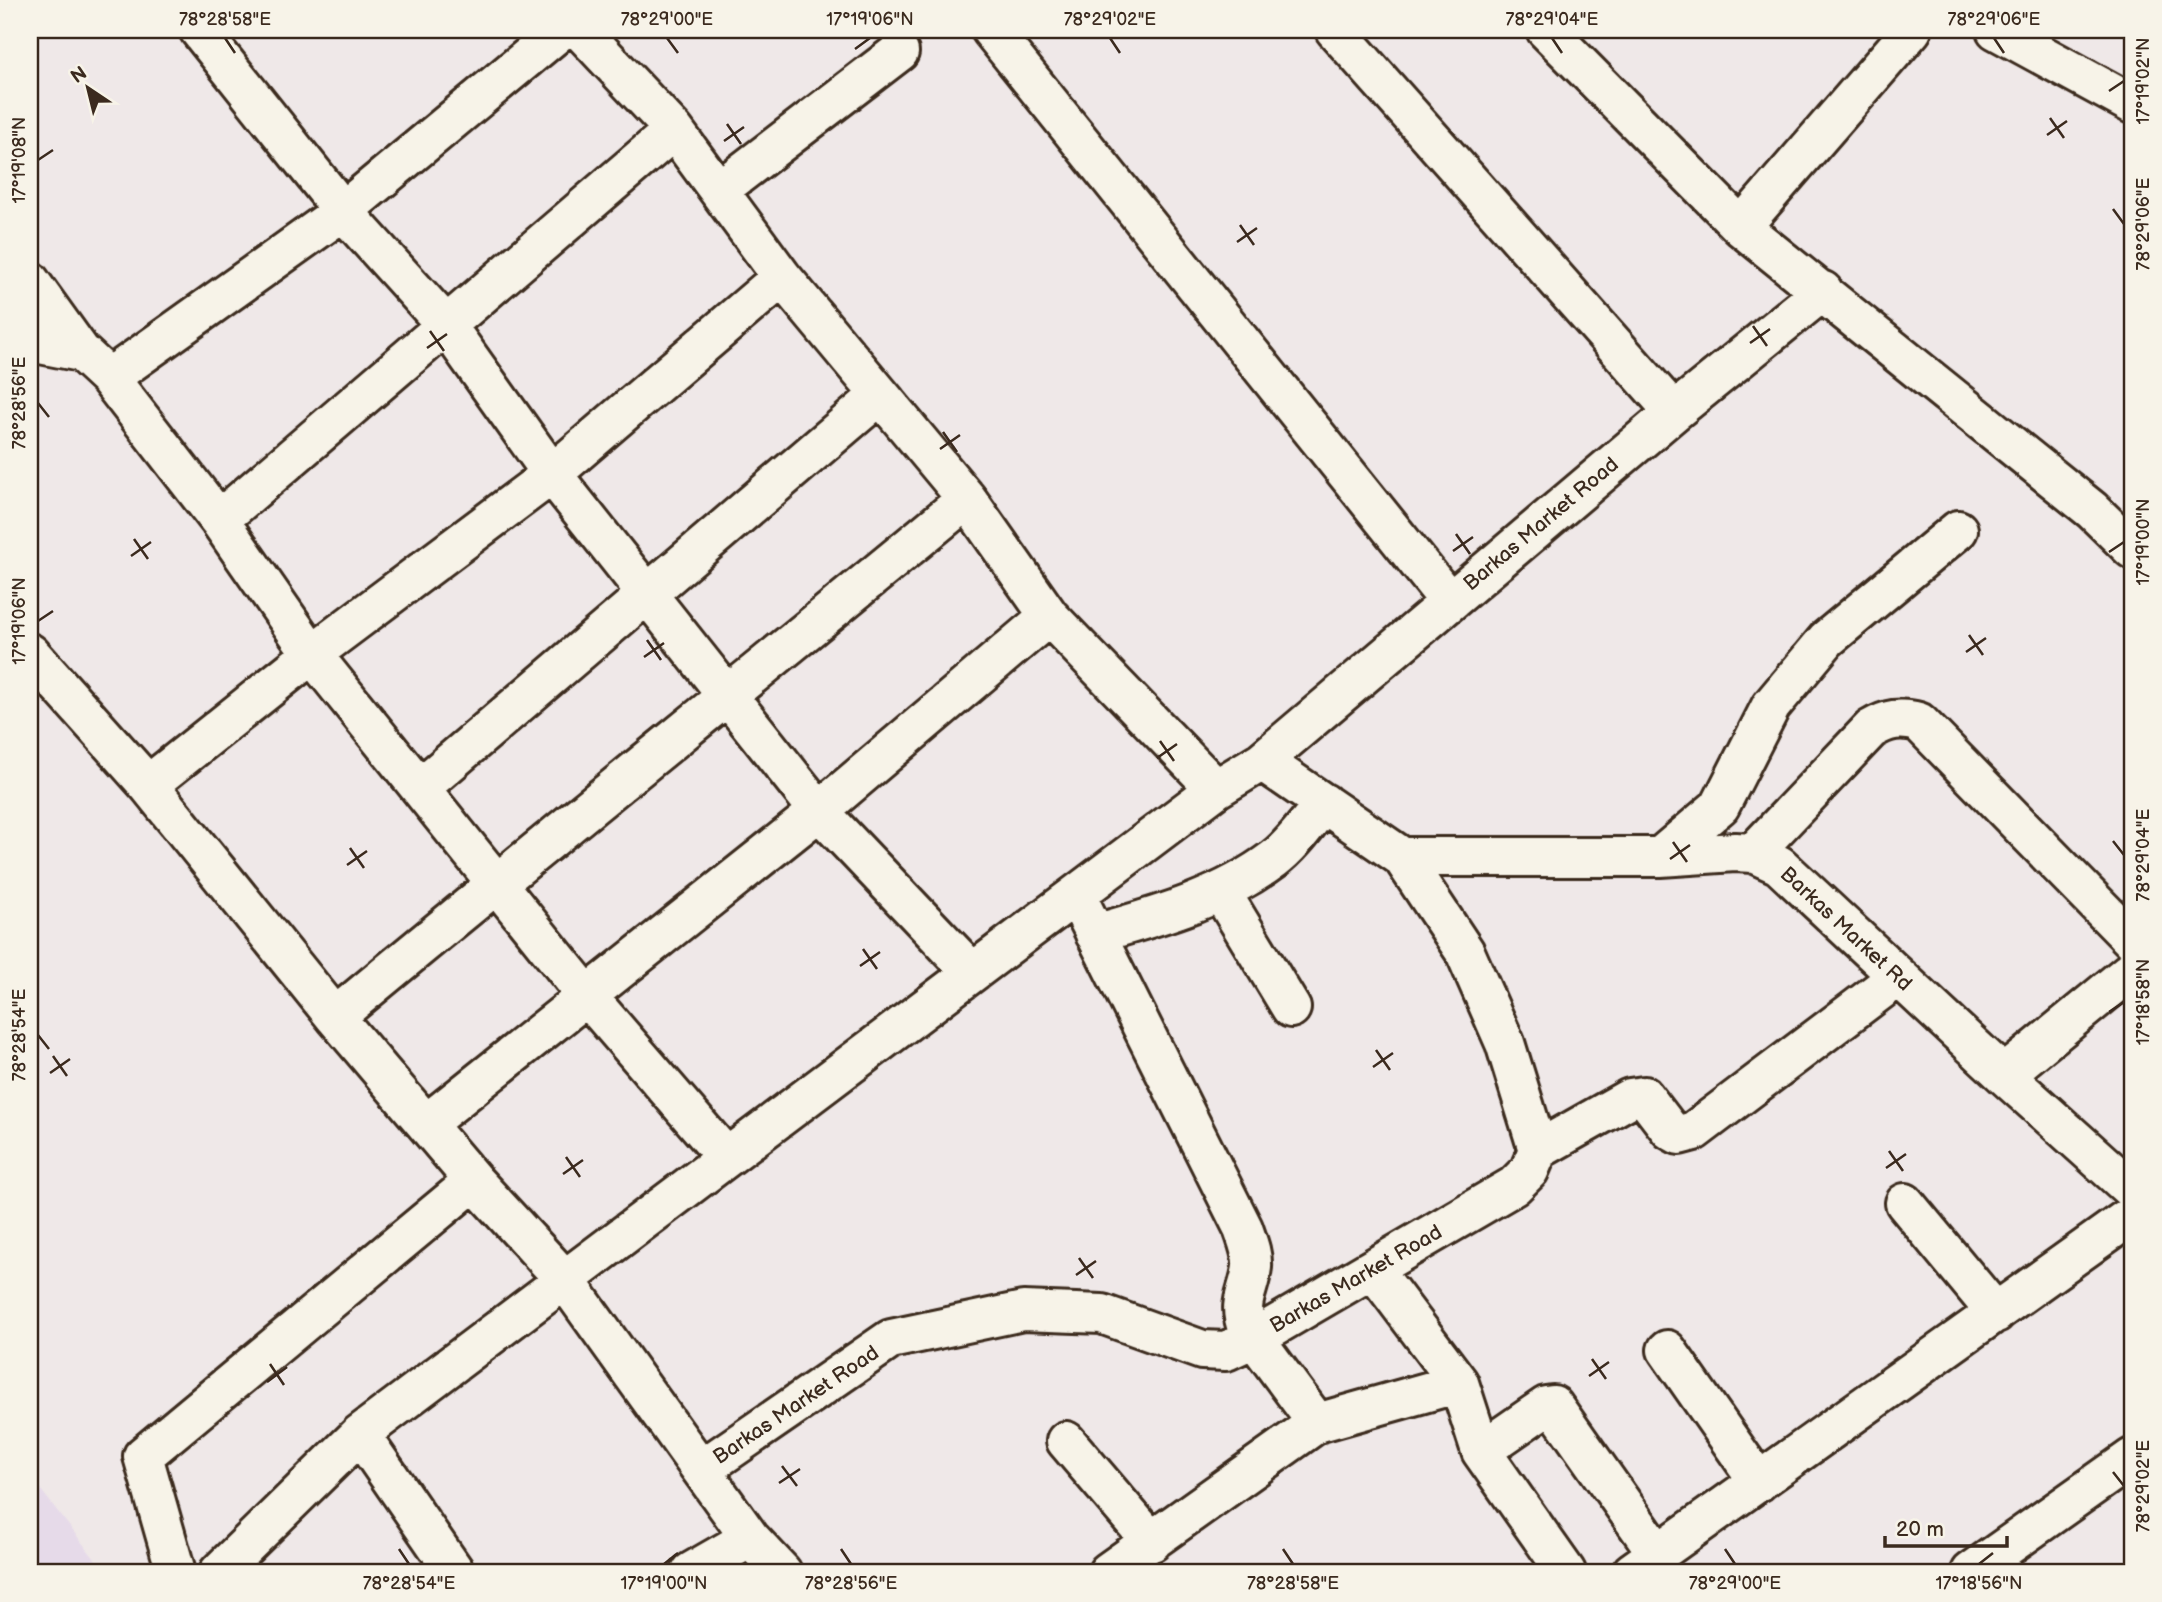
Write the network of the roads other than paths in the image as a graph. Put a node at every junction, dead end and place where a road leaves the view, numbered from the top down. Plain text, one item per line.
1 (199, 30) edge
2 (561, 30) edge
3 (580, 30) edge
4 (991, 30) edge
5 (1335, 30) edge
6 (1546, 30) edge
7 (1912, 30) edge
8 (1996, 30) edge
9 (900, 52) dead end
10 (2132, 104) edge
11 (674, 130) junction
12 (719, 190) junction
13 (343, 211) junction
14 (1741, 226) junction
15 (782, 277) junction
16 (30, 281) edge
17 (1823, 291) junction
18 (446, 325) junction
19 (30, 342) edge
20 (81, 352) junction
21 (109, 378) junction
22 (880, 395) junction
23 (1674, 412) junction
24 (552, 474) junction
25 (967, 499) junction
26 (219, 520) junction
27 (1958, 530) dead end
28 (2132, 549) edge
29 (647, 593) junction
30 (1449, 601) junction
31 (1049, 616) junction
32 (30, 653) edge
33 (312, 654) junction
34 (729, 697) junction
35 (1262, 761) junction
36 (148, 785) junction
37 (420, 788) junction
38 (1216, 789) junction
39 (1325, 803) junction
40 (819, 811) junction
41 (1753, 853) junction
42 (1402, 857) junction
43 (1660, 857) junction
44 (496, 883) junction
45 (1221, 892) junction
46 (1076, 895) junction
47 (1095, 934) junction
48 (2132, 940) edge
49 (2132, 970) edge
50 (972, 972) junction
51 (1898, 977) junction
52 (587, 996) junction
53 (1291, 1008) dead end
54 (335, 1017) junction
55 (2004, 1075) junction
56 (426, 1124) junction
57 (1538, 1150) junction
58 (726, 1157) junction
59 (474, 1181) junction
60 (2132, 1190) edge
61 (1905, 1203) dead end
62 (2132, 1215) edge
63 (1373, 1269) junction
64 (565, 1280) junction
65 (1996, 1313) junction
66 (1254, 1339) junction
67 (1667, 1350) dead end
68 (1459, 1383) junction
69 (1317, 1423) junction
70 (360, 1434) junction
71 (1066, 1441) dead end
72 (1480, 1451) junction
73 (2132, 1458) edge
74 (702, 1469) junction
75 (1759, 1482) junction
76 (750, 1538) junction
77 (1152, 1542) junction
78 (1645, 1563) edge
79 (176, 1572) edge
80 (219, 1572) edge
81 (455, 1572) edge
82 (691, 1572) edge
83 (782, 1572) edge
84 (1108, 1572) edge
85 (1566, 1572) edge
86 (1972, 1572) edge

1 - 13 street
2 - 13 street
3 - 11 street
4 - 30 street
5 - 23 street
6 - 14 street
7 - 14 street
8 - 10 street
9 - 12 street
11 - 12 street
11 - 18 street
12 - 15 street
13 - 18 street
13 - 21 street
14 - 17 street
15 - 22 street
15 - 24 street
16 - 20 street
17 - 23 street, Barkas Market Road
17 - 28 street
18 - 24 street
18 - 26 street
19 - 20 street
20 - 21 street
21 - 26 street
22 - 25 street
22 - 29 street
23 - 30 street, Barkas Market Road
24 - 29 street
24 - 33 street
25 - 31 street
25 - 34 street
26 - 33 street
27 - 43 street
29 - 34 street
29 - 37 street
30 - 35 street, Barkas Market Road
31 - 38 street
31 - 40 street
32 - 36 street
33 - 36 street
33 - 37 street
34 - 40 street
34 - 44 street
35 - 38 street, Barkas Market Road
35 - 39 street
36 - 54 street
37 - 44 street
38 - 46 street, Barkas Market Road
39 - 42 street
39 - 45 street
40 - 50 street
40 - 52 street
41 - 43 street
41 - 48 street
41 - 51 street, Barkas Market Rd
42 - 43 street
42 - 57 street
44 - 52 street
44 - 54 street
45 - 47 street
45 - 53 street
46 - 47 street
46 - 50 street, Barkas Market Road
47 - 66 street
49 - 55 street
50 - 58 street, Barkas Market Road
51 - 55 street, Barkas Market Rd
51 - 57 street
52 - 56 street
52 - 58 street
54 - 56 street
55 - 60 street, Barkas Market Rd
56 - 59 street
57 - 63 street, Barkas Market Road
58 - 64 street, Barkas Market Road
59 - 64 street
59 - 79 street
61 - 65 street
62 - 65 street
63 - 66 street, Barkas Market Road
63 - 68 street
64 - 70 street, Barkas Market Road
64 - 74 street
65 - 75 street
66 - 69 street
66 - 74 street, Barkas Market Road
67 - 75 street
68 - 69 street
68 - 72 street
69 - 77 street
70 - 80 street, Barkas Market Road
70 - 81 street
71 - 77 street
72 - 78 street
72 - 85 street
73 - 86 street
74 - 76 street
75 - 78 street
76 - 82 street
76 - 83 street
77 - 84 street

